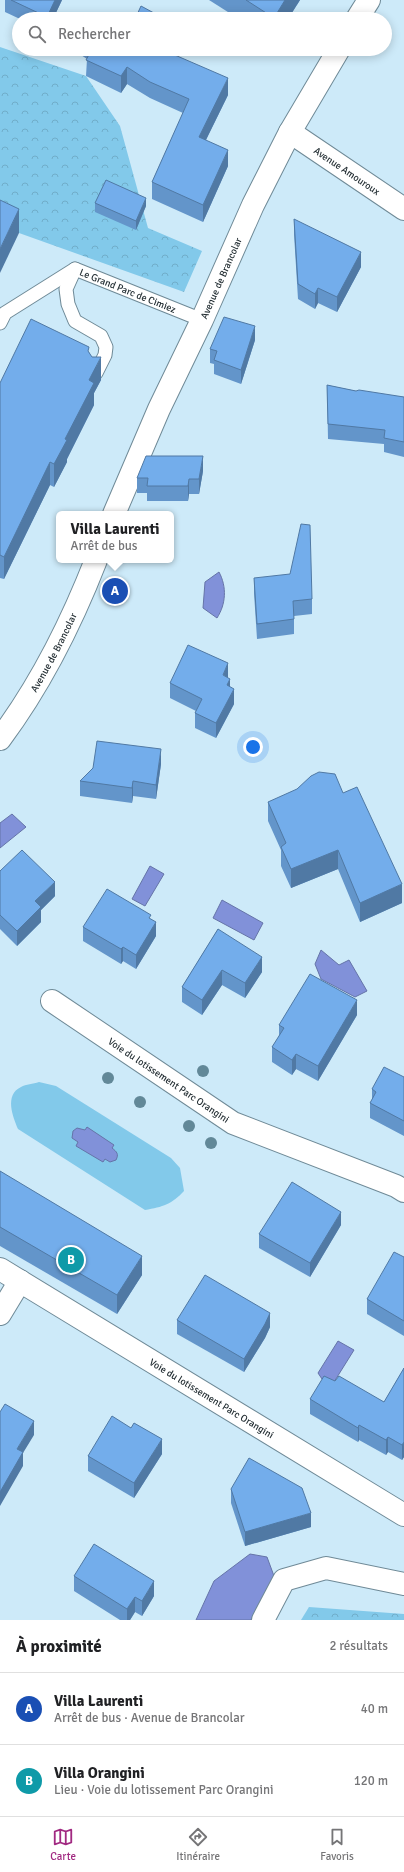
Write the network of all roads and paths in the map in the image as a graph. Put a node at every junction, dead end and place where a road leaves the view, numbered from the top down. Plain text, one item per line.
1 (369, 0) edge
2 (361, 12) edge
3 (335, 56) edge
4 (290, 132) junction
5 (404, 209) edge
6 (75, 269) junction
7 (202, 320) junction
8 (0, 323) edge
9 (96, 373) edge
10 (115, 511) edge
11 (95, 563) edge
12 (0, 739) edge
13 (52, 1000) dead end
14 (404, 1191) edge
15 (0, 1268) edge
16 (20, 1280) junction
17 (0, 1314) edge
18 (404, 1515) edge
19 (404, 1584) edge
20 (263, 1620) edge

1 - 2 street
3 - 4 street, Avenue de Brancolar
4 - 5 street, Avenue Amouroux
4 - 7 street, Avenue de Brancolar
6 - 7 lane, Le Grand Parc de Cimiez
6 - 8 lane, Le Grand Parc de Cimiez
6 - 9 lane
7 - 10 street, Avenue de Brancolar
11 - 12 street, Avenue de Brancolar
13 - 14 street, Voie du lotissement Parc Orangini
15 - 16 street, Voie du lotissement Parc Orangini
16 - 17 street
16 - 18 street, Voie du lotissement Parc Orangini
19 - 20 street

